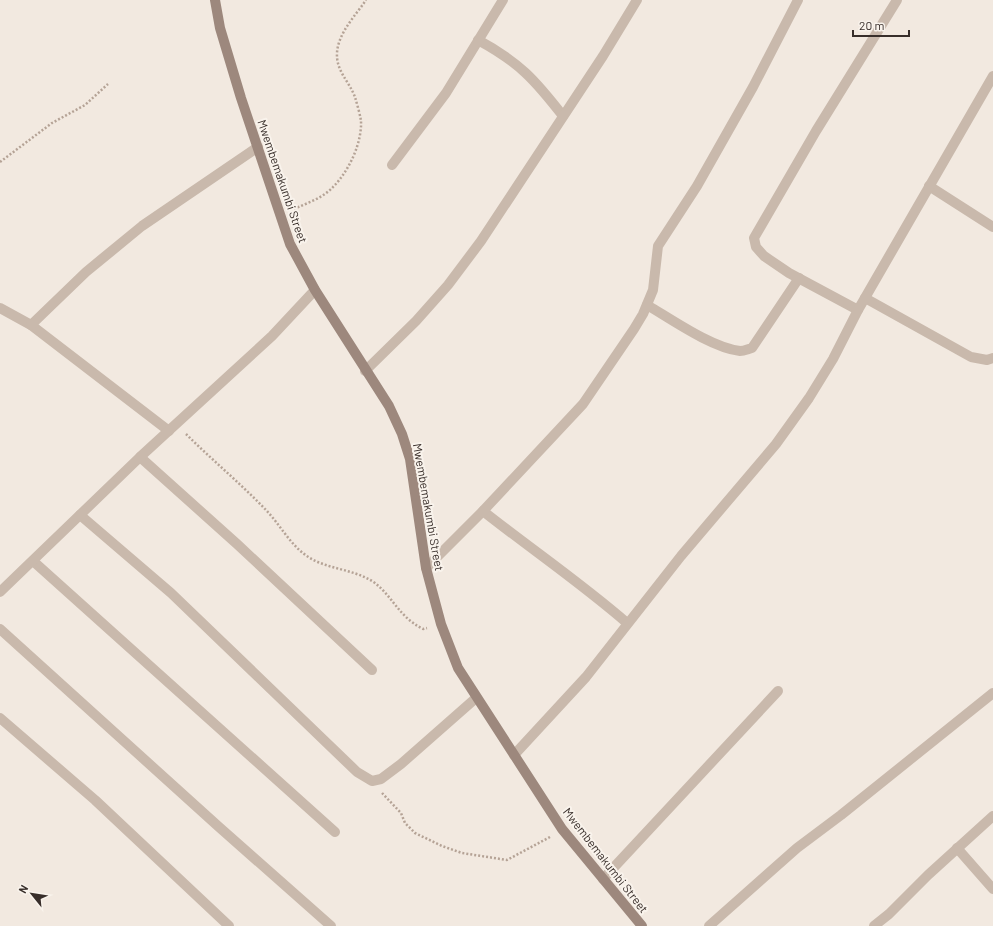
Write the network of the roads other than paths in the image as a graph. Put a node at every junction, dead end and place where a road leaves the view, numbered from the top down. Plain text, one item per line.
1 (215, 0) edge
2 (503, 0) edge
3 (637, 0) edge
4 (798, 0) edge
5 (897, 0) edge
6 (478, 40) junction
7 (993, 76) edge
8 (563, 116) junction
9 (258, 147) junction
10 (392, 165) dead end
11 (929, 186) junction
12 (993, 227) edge
13 (799, 278) junction
14 (315, 290) junction
15 (865, 298) junction
16 (647, 304) junction
17 (0, 308) edge
18 (858, 310) junction
19 (32, 325) junction
20 (993, 358) edge
21 (365, 370) junction
22 (169, 431) junction
23 (140, 457) junction
24 (483, 511) junction
25 (80, 515) junction
26 (33, 561) junction
27 (426, 568) junction
28 (0, 592) edge
29 (627, 624) junction
30 (0, 628) edge
31 (372, 670) dead end
32 (778, 691) dead end
33 (993, 693) edge
34 (476, 698) junction
35 (0, 718) edge
36 (514, 755) junction
37 (993, 816) edge
38 (335, 832) dead end
39 (957, 848) junction
40 (603, 879) junction
41 (993, 889) edge
42 (229, 926) edge
43 (331, 926) edge
44 (642, 926) edge
45 (709, 926) edge
46 (874, 926) edge

1 - 9 street, Mwembemakumbi Street
2 - 6 street
3 - 8 street
4 - 16 street
5 - 13 street
6 - 8 street
6 - 10 street
7 - 11 street
8 - 21 street
9 - 14 street, Mwembemakumbi Street
9 - 19 street
11 - 12 street
11 - 15 street
13 - 16 street
13 - 18 street
14 - 21 street, Mwembemakumbi Street
14 - 22 street
15 - 18 street
15 - 20 street
16 - 24 street
17 - 19 street
18 - 29 street
19 - 22 street
21 - 27 street, Mwembemakumbi Street
22 - 23 street
23 - 25 street
23 - 31 street
24 - 27 street
24 - 29 street
25 - 26 street
25 - 34 street
26 - 28 street
26 - 38 street
27 - 34 street, Mwembemakumbi Street
29 - 36 street
30 - 43 street
32 - 40 street
33 - 45 street
34 - 36 street, Mwembemakumbi Street
35 - 42 street
36 - 40 street, Mwembemakumbi Street
37 - 39 street
39 - 41 street
39 - 46 street
40 - 44 street, Mwembemakumbi Street

